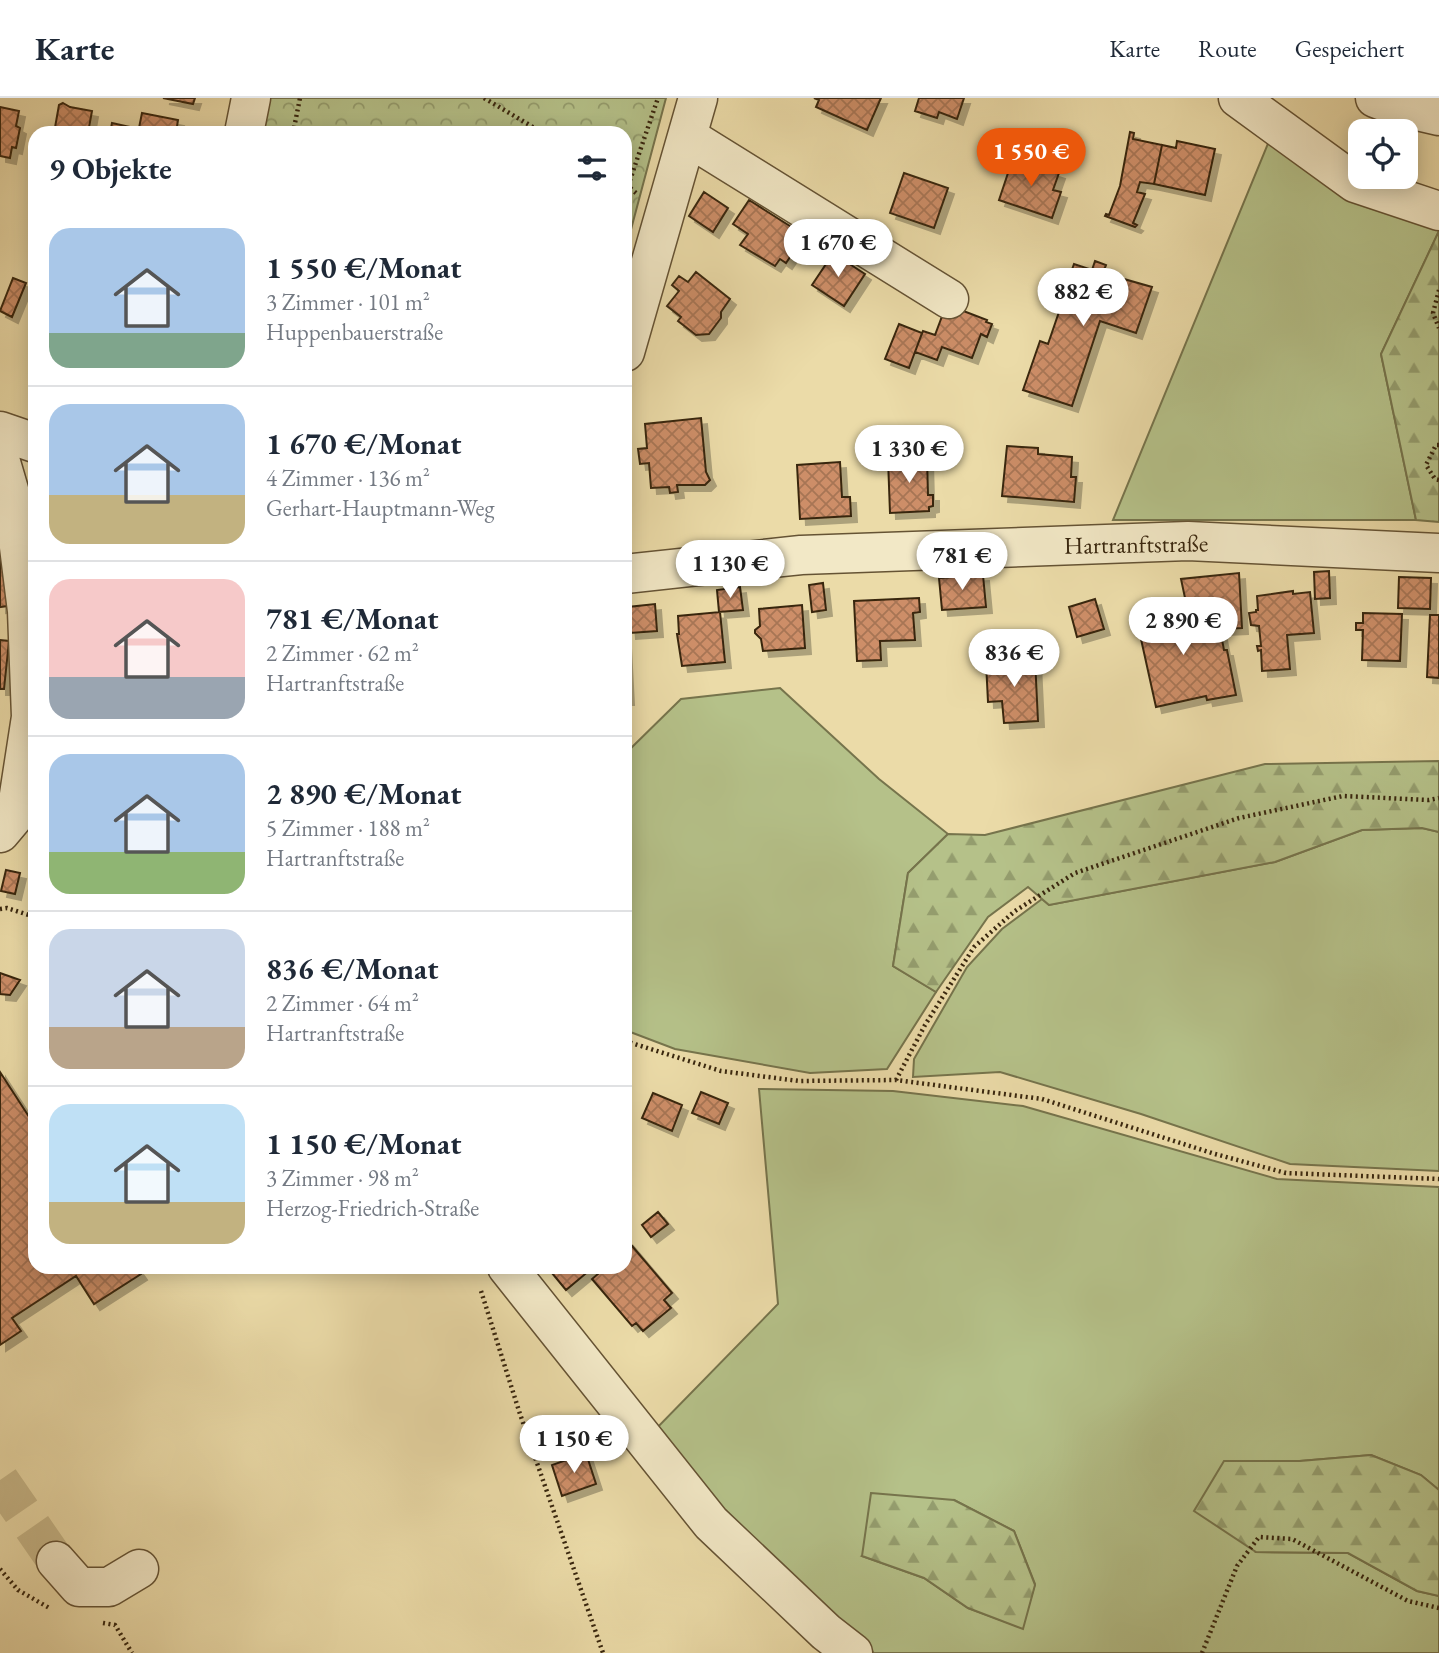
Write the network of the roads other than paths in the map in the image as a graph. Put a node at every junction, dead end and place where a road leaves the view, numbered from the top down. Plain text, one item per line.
1 (251, 98) edge
2 (698, 98) edge
3 (1238, 98) edge
4 (1375, 98) edge
5 (1439, 116) edge
6 (245, 126) edge
7 (688, 137) junction
8 (1439, 211) edge
9 (948, 299) dead end
10 (632, 326) edge
11 (0, 432) edge
12 (28, 441) edge
13 (0, 459) edge
14 (1439, 553) edge
15 (632, 573) edge
16 (28, 638) edge
17 (28, 736) edge
18 (0, 833) edge
19 (493, 1274) edge
20 (56, 1561) tunnel mouth
21 (139, 1569) dead end
22 (835, 1646) edge

1 - 6 street
2 - 7 street
3 - 8 street
4 - 5 street
7 - 9 street
7 - 10 street
11 - 12 street
13 - 16 street
14 - 15 street, Hartranftstraße
17 - 18 street
19 - 22 street
20 - 21 street

